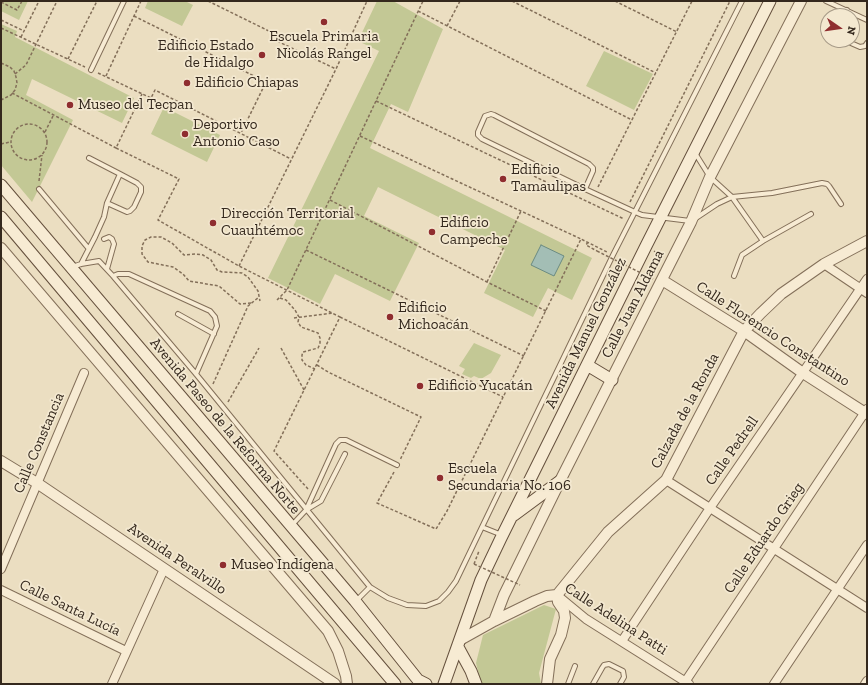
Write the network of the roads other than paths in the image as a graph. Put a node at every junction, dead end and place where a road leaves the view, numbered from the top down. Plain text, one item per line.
1 (124, 1) edge
2 (742, 1) edge
3 (770, 1) edge
4 (801, 1) edge
5 (826, 1) edge
6 (842, 8) edge
7 (91, 70) road end
8 (694, 151) junction
9 (89, 158) dead end
10 (120, 174) junction
11 (710, 177) junction
12 (1, 185) edge
13 (39, 189) road end
14 (585, 189) junction
15 (732, 197) junction
16 (107, 203) junction
17 (841, 204) dead end
18 (635, 212) junction
19 (810, 214) dead end
20 (1, 217) edge
21 (660, 218) junction
22 (691, 222) junction
23 (104, 239) dead end
24 (867, 240) edge
25 (763, 241) junction
26 (1, 248) edge
27 (89, 249) junction
28 (824, 264) junction
29 (76, 266) junction
30 (107, 269) junction
31 (114, 276) junction
32 (734, 276) dead end
33 (867, 279) edge
34 (657, 280) junction
35 (864, 291) edge
36 (178, 314) dead end
37 (744, 331) junction
38 (214, 334) junction
39 (587, 365) junction
40 (84, 373) dead end
41 (803, 373) junction
42 (196, 374) junction
43 (612, 380) junction
44 (866, 412) edge
45 (345, 454) dead end
46 (1, 461) edge
47 (398, 465) road end
48 (666, 480) junction
49 (560, 481) junction
50 (37, 483) junction
51 (710, 508) junction
52 (306, 510) junction
53 (512, 517) junction
54 (291, 527) junction
55 (482, 527) junction
56 (502, 536) junction
57 (867, 545) edge
58 (773, 549) junction
59 (1, 569) edge
60 (164, 569) junction
61 (370, 587) junction
62 (837, 589) junction
63 (1, 590) edge
64 (556, 595) junction
65 (355, 601) junction
66 (867, 608) edge
67 (494, 621) junction
68 (622, 641) junction
69 (459, 644) junction
70 (126, 651) junction
71 (575, 666) dead end
72 (867, 681) edge
73 (687, 683) edge
74 (112, 684) edge
75 (335, 684) edge
76 (347, 684) edge
77 (395, 684) edge
78 (426, 684) edge
79 (444, 684) edge
80 (476, 684) edge
81 (547, 684) edge
82 (568, 684) edge
83 (593, 684) edge
84 (620, 684) edge
85 (774, 684) edge
86 (865, 684) edge

1 - 7 lane
2 - 18 lane
3 - 8 main road, Avenida Manuel González
4 - 11 street, Calle Juan Aldama
5 - 6 lane
8 - 11 lane
8 - 21 main road, Avenida Manuel González
9 - 10 lane
10 - 16 lane
10 - 16 lane
11 - 15 lane
11 - 22 street, Calle Juan Aldama
12 - 29 main road, Avenida Paseo de la Reforma Norte
13 - 27 lane
14 - 14 lane
14 - 18 lane
15 - 17 lane
15 - 22 lane
15 - 25 lane
16 - 27 lane
18 - 21 lane
18 - 55 lane
19 - 25 lane
20 - 77 main road
21 - 22 lane
21 - 39 main road, Avenida Manuel González
22 - 34 street, Calle Juan Aldama
23 - 30 lane
24 - 28 street, Calzada de la Ronda
25 - 32 lane
26 - 76 street
27 - 29 lane
28 - 35 street
28 - 37 street, Calzada de la Ronda
29 - 30 lane
29 - 54 main road, Avenida Paseo de la Reforma Norte
30 - 31 lane
31 - 38 lane
31 - 42 lane
33 - 35 street, Calle Pedrell
34 - 37 street, Calle Florencio Constantino
34 - 43 street, Calle Juan Aldama
35 - 41 street, Calle Pedrell
36 - 38 lane
37 - 41 street, Calle Florencio Constantino
37 - 48 street, Calzada de la Ronda
38 - 42 lane
39 - 43 main road
39 - 53 main road, Avenida Manuel González
40 - 50 street, Calle Constancia
41 - 44 street, Calle Florencio Constantino
41 - 51 street, Calle Pedrell
42 - 52 lane
43 - 49 street, Calle Juan Aldama
44 - 58 street, Calle Eduardo Grieg
45 - 52 lane
46 - 50 street, Avenida Peralvillo
47 - 52 lane
48 - 51 street
48 - 64 street, Calzada de la Ronda
49 - 53 main road
49 - 67 street, Calle Juan Aldama
50 - 59 street, Calle Constancia
50 - 60 street, Avenida Peralvillo
51 - 58 street
51 - 68 street, Calle Pedrell
52 - 54 lane
52 - 61 lane
53 - 56 main road, Avenida Manuel González
54 - 65 main road, Avenida Paseo de la Reforma Norte
55 - 56 lane
55 - 61 lane
56 - 69 main road, Avenida Manuel González
57 - 62 street
58 - 62 street
58 - 73 street, Calle Eduardo Grieg
60 - 70 street
60 - 75 street, Avenida Peralvillo
61 - 65 lane
62 - 66 street
62 - 85 street
63 - 70 street, Calle Santa Lucía
64 - 67 street, Calle Adelina Patti
64 - 68 street, Calle Adelina Patti
64 - 81 street
65 - 78 main road, Avenida Paseo de la Reforma Norte
67 - 69 street, Calle Adelina Patti
68 - 73 street, Calle Adelina Patti
69 - 79 main road, Avenida Manuel González
69 - 80 main road
70 - 74 street
71 - 82 lane
72 - 86 street
83 - 84 lane

